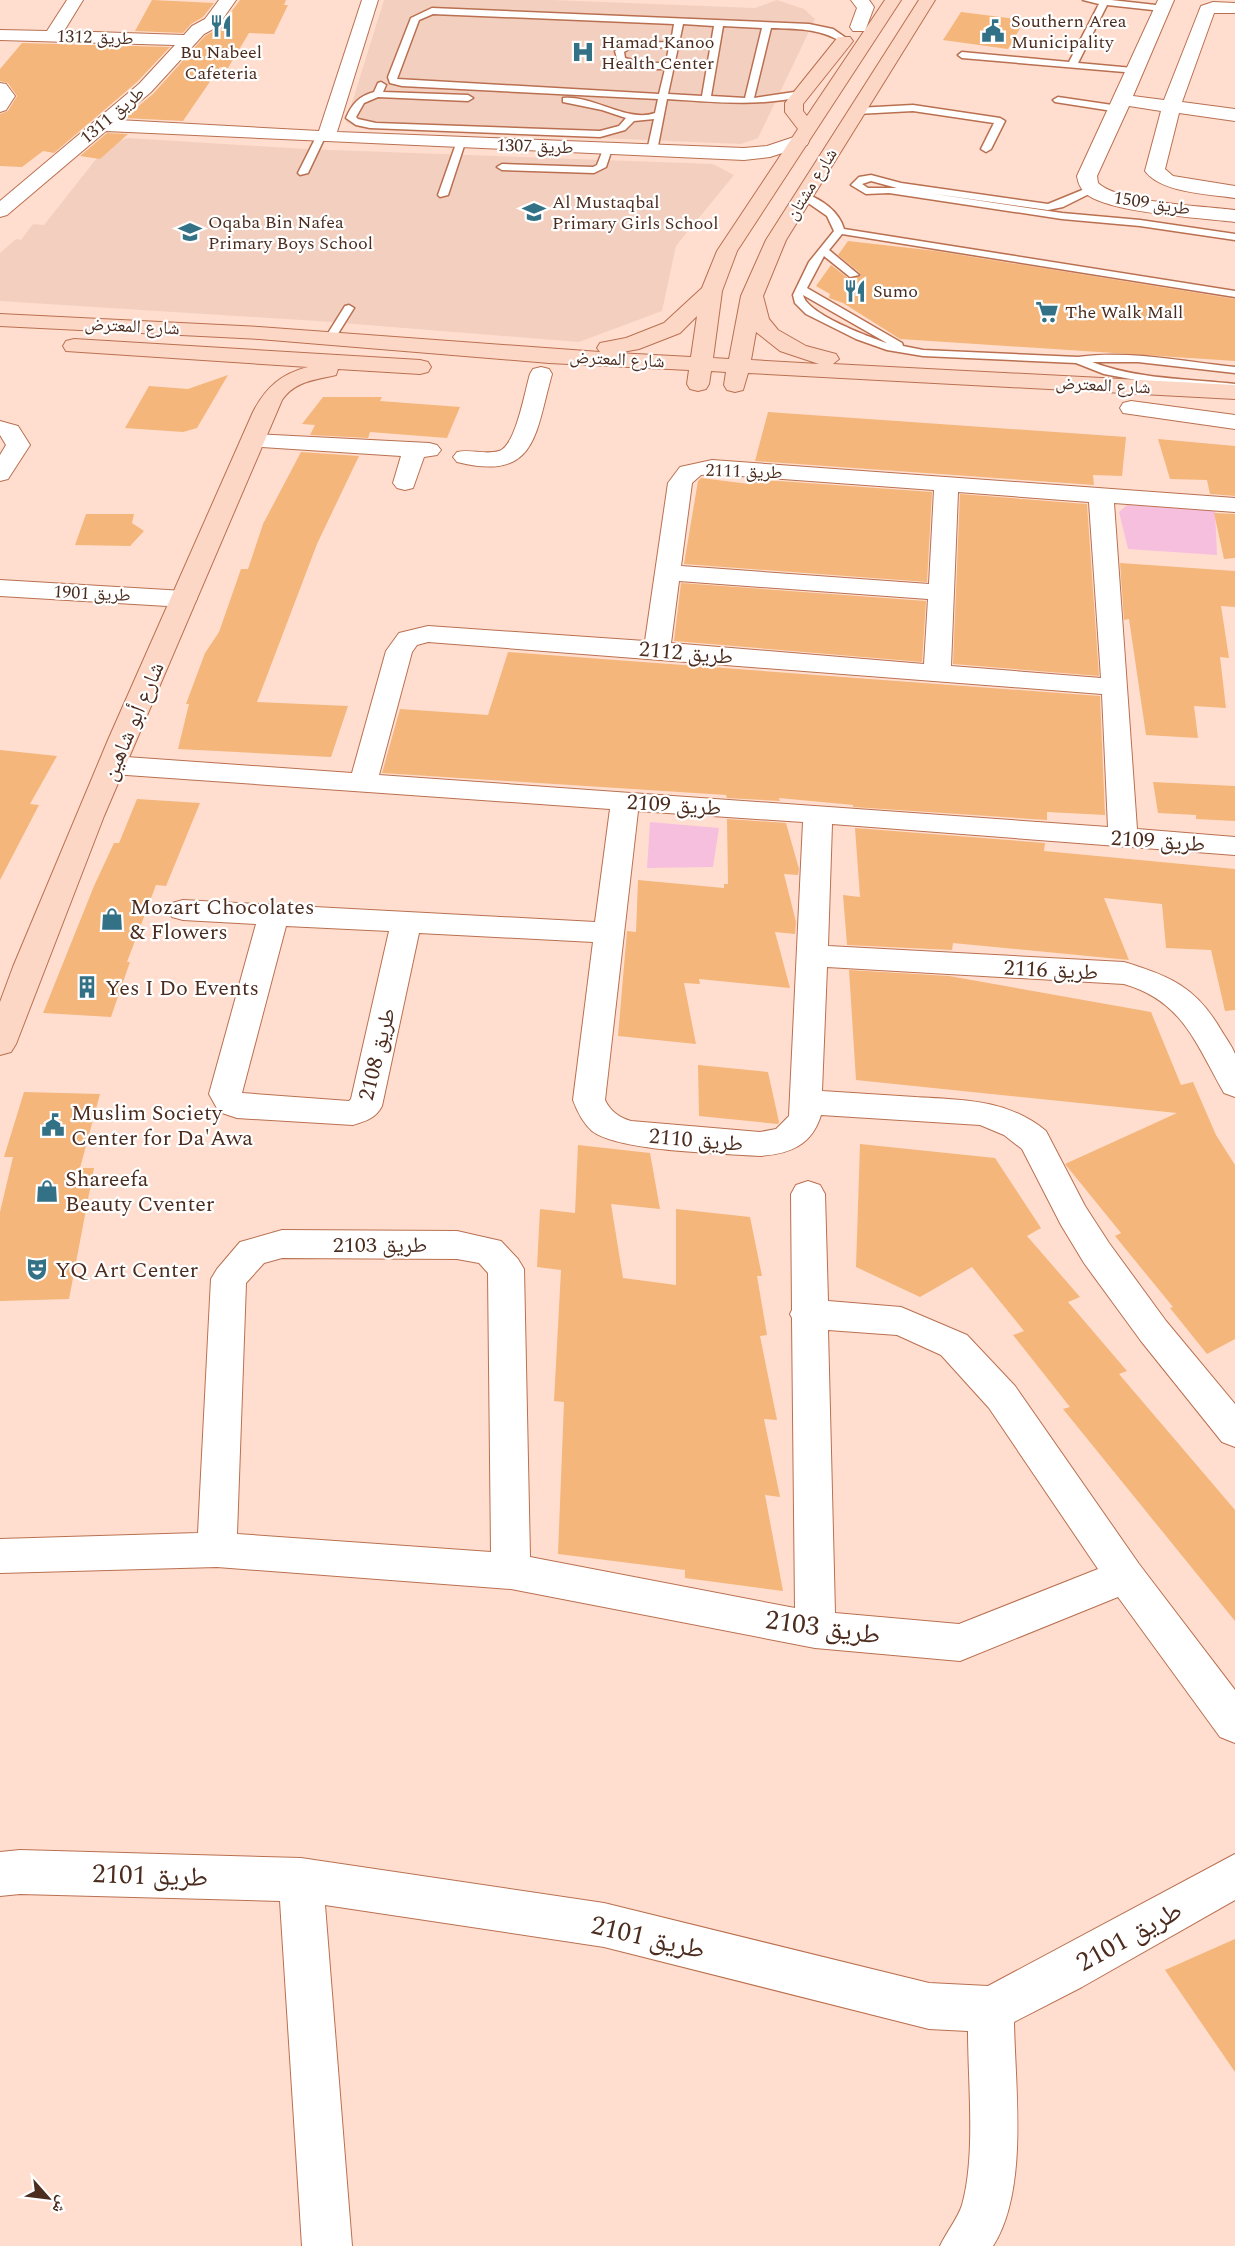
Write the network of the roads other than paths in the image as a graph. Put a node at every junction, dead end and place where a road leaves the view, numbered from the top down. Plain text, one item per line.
1 (75, 0) edge
2 (216, 0) edge
3 (228, 0) edge
4 (370, 0) edge
5 (859, 0) edge
6 (927, 0) edge
7 (1087, 0) edge
8 (1104, 2) junction
9 (1164, 4) edge
10 (886, 5) edge
11 (1235, 8) edge
12 (679, 22) junction
13 (719, 24) junction
14 (767, 25) junction
15 (860, 27) junction
16 (0, 35) edge
17 (195, 35) junction
18 (52, 36) junction
19 (845, 40) junction
20 (675, 44) junction
21 (962, 55) dead end
22 (670, 66) junction
23 (1072, 66) junction
24 (1133, 71) junction
25 (393, 81) junction
26 (0, 88) edge
27 (378, 94) junction
28 (801, 94) junction
29 (664, 97) junction
30 (479, 98) dead end
31 (502, 99) dead end
32 (706, 99) junction
33 (889, 99) dead end
34 (1058, 100) dead end
35 (750, 101) junction
36 (1120, 105) junction
37 (0, 106) edge
38 (1173, 106) junction
39 (913, 108) junction
40 (857, 111) junction
41 (660, 114) junction
42 (1235, 115) edge
43 (631, 118) junction
44 (100, 125) junction
45 (804, 135) junction
46 (323, 137) junction
47 (460, 143) junction
48 (607, 149) junction
49 (986, 149) dead end
50 (652, 150) junction
51 (744, 154) junction
52 (502, 167) dead end
53 (780, 171) junction
54 (303, 173) dead end
55 (1092, 189) junction
56 (1235, 192) edge
57 (10, 193) edge
58 (443, 195) dead end
59 (804, 196) junction
60 (0, 211) edge
61 (1235, 216) edge
62 (839, 231) junction
63 (1235, 237) edge
64 (823, 250) junction
65 (854, 275) dead end
66 (711, 291) junction
67 (1235, 294) edge
68 (752, 296) junction
69 (349, 308) dead end
70 (0, 320) edge
71 (330, 338) junction
72 (0, 340) edge
73 (33, 343) dead end
74 (56, 344) dead end
75 (100, 348) junction
76 (1078, 360) junction
77 (545, 365) junction
78 (429, 368) junction
79 (1235, 370) edge
80 (700, 373) junction
81 (737, 375) junction
82 (978, 378) junction
83 (1235, 387) edge
84 (1235, 392) edge
85 (269, 399) junction
86 (1131, 408) junction
87 (1235, 413) edge
88 (1235, 422) edge
89 (0, 428) edge
90 (254, 441) junction
91 (465, 457) dead end
92 (0, 474) edge
93 (405, 483) dead end
94 (946, 484) junction
95 (1101, 495) junction
96 (1235, 505) edge
97 (668, 573) junction
98 (0, 588) edge
99 (941, 592) junction
100 (184, 599) junction
101 (657, 650) junction
102 (937, 672) junction
103 (1115, 687) junction
104 (112, 765) junction
105 (363, 782) junction
106 (625, 801) junction
107 (818, 814) junction
108 (1123, 837) junction
109 (1235, 846) edge
110 (183, 910) dead end
111 (274, 915) junction
112 (406, 922) junction
113 (609, 933) junction
114 (813, 956) junction
115 (0, 1044) edge
116 (1235, 1085) edge
117 (806, 1102) junction
118 (808, 1194) dead end
119 (808, 1314) junction
120 (1235, 1431) edge
121 (217, 1550) junction
122 (0, 1556) edge
123 (511, 1571) junction
124 (1125, 1576) junction
125 (815, 1630) junction
126 (1235, 1723) edge
127 (0, 1874) edge
128 (1235, 1876) edge
129 (301, 1880) junction
130 (991, 2009) junction
131 (327, 2246) edge
132 (965, 2246) edge

1 - 18 street
2 - 17 street, طريق 1311
3 - 17 street, طريق 1311
4 - 46 street
5 - 15 street
6 - 40 street, شارع مشتان
7 - 8 lane, طريق 1509
8 - 9 lane, طريق 1509
8 - 23 lane
9 - 24 street, طريق 1509
10 - 15 street
10 - 45 street, شارع مشتان
11 - 38 street
12 - 13 lane
12 - 20 lane
12 - 25 lane
13 - 14 lane
13 - 32 lane
14 - 19 lane
14 - 35 lane
15 - 19 street
16 - 18 street, طريق 1312
17 - 18 street, طريق 1312
17 - 44 street, طريق 1311
19 - 28 street
20 - 22 lane
20 - 22 lane
21 - 23 lane
22 - 29 lane
23 - 24 lane
24 - 36 street, طريق 1509
25 - 27 lane
25 - 29 lane
26 - 37 street
27 - 30 lane
27 - 43 lane
28 - 35 lane
28 - 45 street
29 - 32 lane
29 - 41 lane
31 - 43 lane
32 - 35 lane
33 - 39 lane
34 - 36 lane
36 - 38 street
36 - 55 street, طريق 1509
38 - 42 street
38 - 56 street
39 - 40 lane
39 - 49 lane
40 - 59 street, شارع مشتان
41 - 43 lane
41 - 50 lane
44 - 46 street, طريق 1307
44 - 57 street, طريق 1311
45 - 51 street, طريق 1307
45 - 53 street, شارع مشتان
46 - 47 street, طريق 1307
46 - 54 lane
47 - 48 street, طريق 1307
47 - 58 lane
48 - 50 street, طريق 1307
48 - 52 lane
50 - 51 street, طريق 1307
51 - 53 street, طريق 1307
53 - 66 street, شارع مشتان
55 - 61 street, طريق 1509
55 - 63 lane
57 - 60 street, طريق 1311
59 - 62 lane
59 - 68 street, شارع مشتان
62 - 64 lane
62 - 67 lane
64 - 65 lane
64 - 76 lane
66 - 77 street
66 - 80 street, شارع مشتان
68 - 81 street, شارع مشتان
68 - 82 street
69 - 71 lane
70 - 71 street, شارع المعترض
71 - 77 street, شارع المعترض
72 - 73 street
74 - 75 street, شارع المعترض
75 - 78 street, شارع المعترض
75 - 85 street
76 - 79 lane
76 - 83 lane
77 - 78 street, شارع المعترض
77 - 80 street, شارع المعترض
77 - 91 street
78 - 85 street
80 - 81 street, شارع المعترض
81 - 82 street, شارع المعترض
81 - 86 street, شارع المعترض
82 - 84 street, شارع المعترض
85 - 90 street, شارع أبو شاهين
86 - 87 street, شارع المعترض
86 - 88 street
89 - 92 street
90 - 93 street
90 - 100 street, شارع أبو شاهين
94 - 95 street, طريق 2111
94 - 97 street, طريق 2111
94 - 99 street
95 - 96 street, طريق 2111
95 - 103 street
97 - 99 street
97 - 101 street, طريق 2111
98 - 100 street, طريق 1901
99 - 102 street
100 - 104 street, شارع أبو شاهين
101 - 102 street, طريق 2112
101 - 105 street, طريق 2112
102 - 103 street, طريق 2112
103 - 108 street
104 - 105 street, طريق 2109
104 - 115 street, شارع أبو شاهين
105 - 106 street, طريق 2109
106 - 107 street, طريق 2109
106 - 113 street, طريق 2110
107 - 108 street, طريق 2109
107 - 114 street, طريق 2110
108 - 109 street, طريق 2109
110 - 111 street
111 - 112 street
111 - 112 street, طريق 2108
112 - 113 street
113 - 117 street, طريق 2110
114 - 116 street, طريق 2116
114 - 117 street, طريق 2110
117 - 120 street
118 - 119 street
119 - 124 street
119 - 125 street
121 - 122 street, طريق 2103
121 - 123 street, طريق 2103
121 - 123 street, طريق 2103
123 - 125 street, طريق 2103
124 - 125 street, طريق 2103
124 - 126 street
127 - 129 street, طريق 2101
128 - 130 street, طريق 2101
129 - 130 street, طريق 2101
129 - 131 street
130 - 132 street

